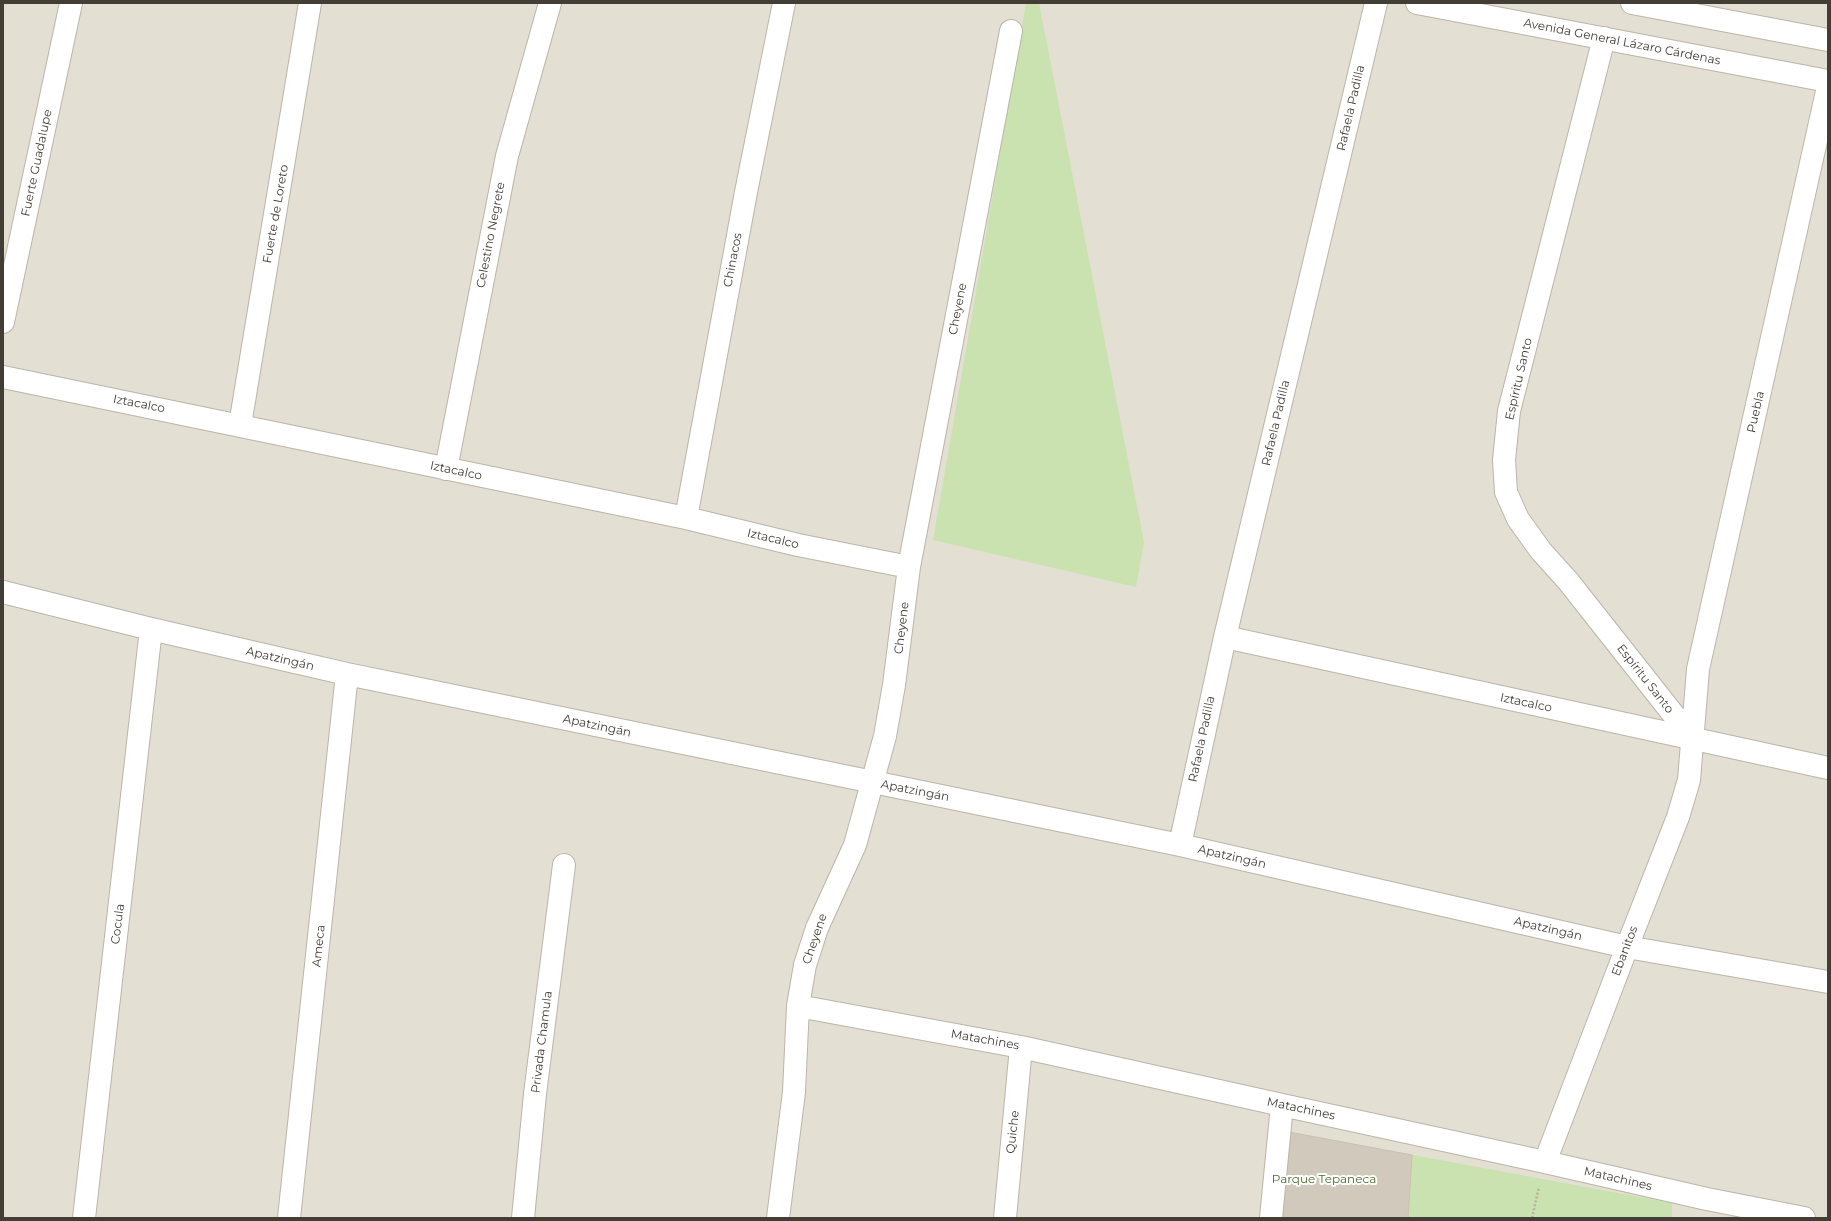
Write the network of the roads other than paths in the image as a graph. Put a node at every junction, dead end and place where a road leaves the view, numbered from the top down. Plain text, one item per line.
1 (71, 3) edge
2 (310, 3) edge
3 (550, 3) edge
4 (784, 3) edge
5 (1376, 3) edge
6 (1417, 3) edge
7 (1632, 3) edge
8 (1010, 32) dead end
9 (1604, 38) junction
10 (1828, 40) edge
11 (1828, 80) edge
12 (1828, 87) edge
13 (3, 322) edge
14 (3, 377) edge
15 (240, 425) junction
16 (446, 469) junction
17 (686, 518) junction
18 (909, 567) junction
19 (3, 592) edge
20 (151, 629) junction
21 (1225, 637) junction
22 (347, 674) junction
23 (1692, 738) junction
24 (1828, 768) edge
25 (872, 782) junction
26 (1180, 845) junction
27 (564, 865) dead end
28 (1627, 947) junction
29 (1828, 982) edge
30 (798, 1006) junction
31 (1021, 1047) junction
32 (1282, 1105) junction
33 (1545, 1162) junction
34 (1706, 1209) edge
35 (84, 1218) edge
36 (289, 1218) edge
37 (522, 1218) edge
38 (778, 1218) edge
39 (1005, 1218) edge
40 (1271, 1218) edge
41 (1804, 1218) edge

1 - 13 street, Fuerte Guadalupe
2 - 15 street, Fuerte de Loreto
3 - 16 street, Celestino Negrete
4 - 17 street, Chinacos
5 - 21 street, Rafaela Padilla
6 - 9 street, Avenida General Lázaro Cárdenas
7 - 10 street
8 - 18 street, Cheyene
9 - 11 street, Avenida General Lázaro Cárdenas
9 - 23 street, Espíritu Santo
12 - 23 street, Puebla
14 - 15 street, Iztacalco
15 - 16 street, Iztacalco
16 - 17 street, Iztacalco
17 - 18 street, Iztacalco
18 - 25 street, Cheyene
19 - 20 street, Apatzingán
20 - 22 street, Apatzingán
20 - 35 street, Cocula
21 - 23 street, Iztacalco
21 - 26 street, Rafaela Padilla
22 - 25 street, Apatzingán
22 - 36 street, Ameca
23 - 24 street, Iztacalco
23 - 28 street, Ebanitos
25 - 26 street, Apatzingán
25 - 30 street, Cheyene
26 - 28 street, Apatzingán
27 - 37 street, Privada Chamula
28 - 29 street, Apatzingán
28 - 33 street, Ebanitos
30 - 31 street, Matachines
30 - 38 street, Cheyene
31 - 32 street, Matachines
31 - 39 street, Quiche
32 - 33 street, Matachines
32 - 40 street
33 - 34 street, Matachines
34 - 41 street, Matachines

